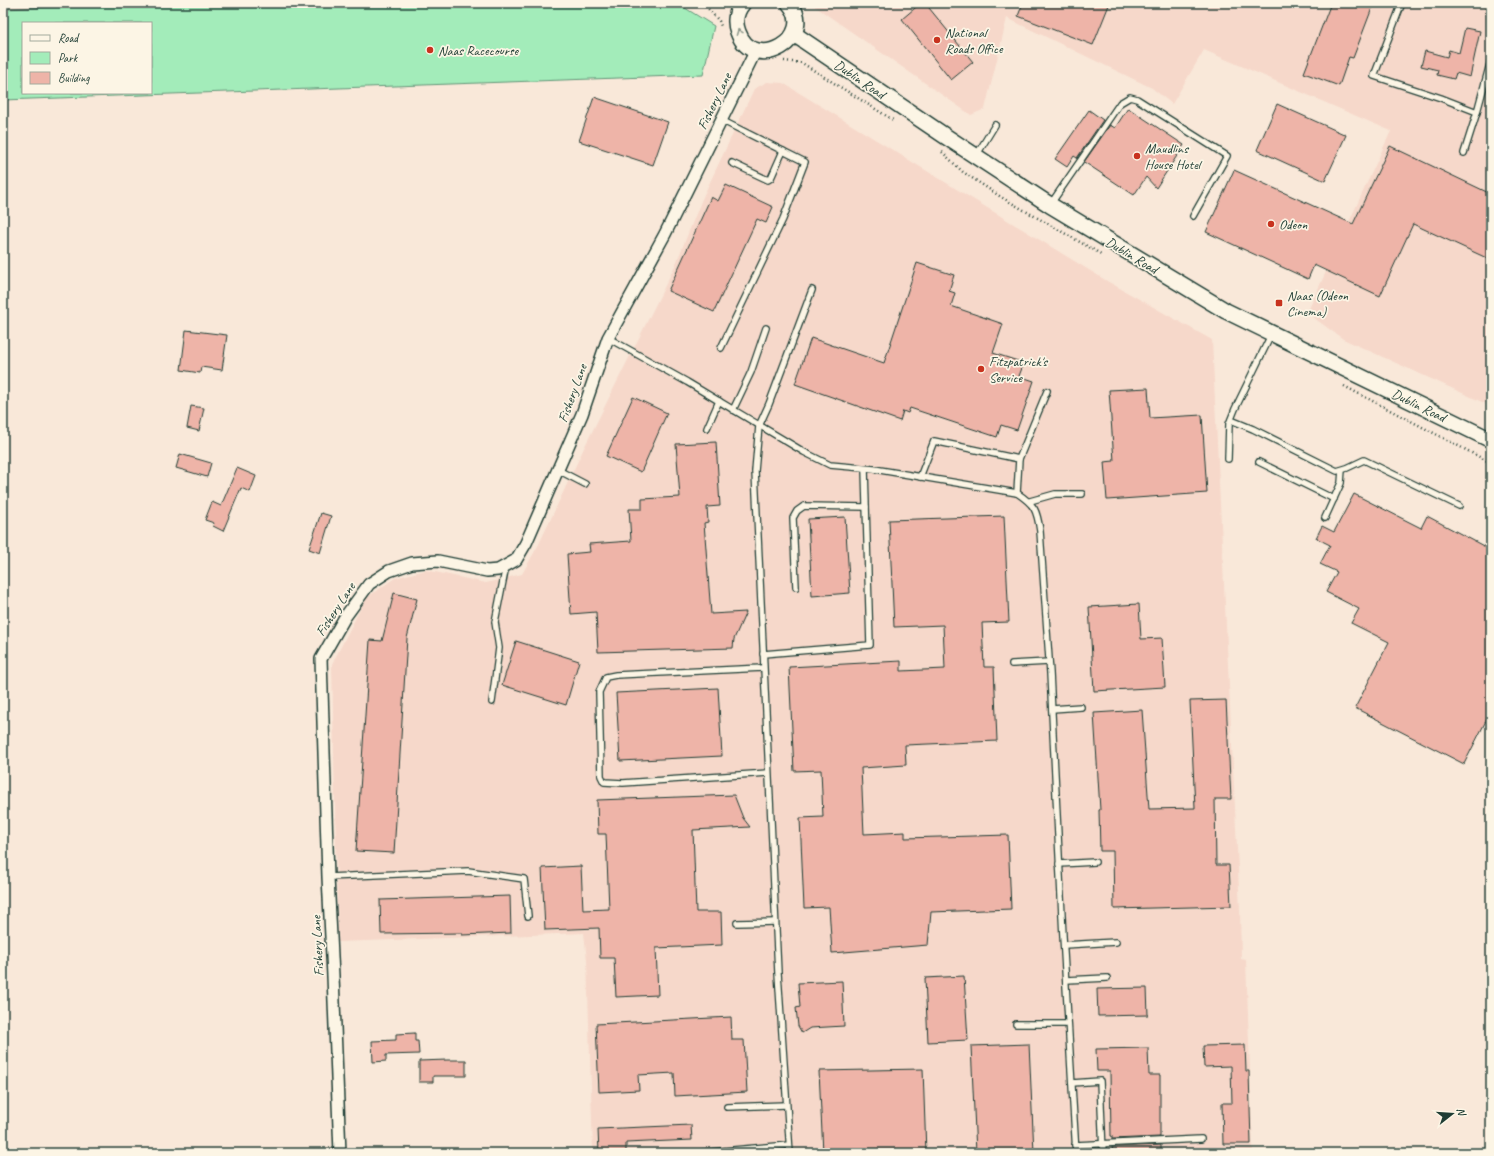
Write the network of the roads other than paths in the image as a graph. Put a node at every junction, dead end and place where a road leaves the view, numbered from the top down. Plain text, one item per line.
1 (789, 3) edge
2 (1402, 3) edge
3 (739, 4) edge
4 (794, 34) junction
5 (756, 50) junction
6 (1491, 60) edge
7 (1477, 112) junction
8 (721, 120) junction
9 (995, 124) dead end
10 (783, 151) junction
11 (1464, 153) dead end
12 (976, 156) junction
13 (732, 163) dead end
14 (1050, 205) junction
15 (1193, 216) dead end
16 (812, 290) dead end
17 (766, 328) dead end
18 (1272, 333) junction
19 (608, 338) junction
20 (721, 348) dead end
21 (1047, 391) dead end
22 (719, 401) junction
23 (733, 410) junction
24 (1231, 420) junction
25 (759, 426) junction
26 (707, 428) dead end
27 (1491, 440) edge
28 (1019, 459) junction
29 (1228, 459) dead end
30 (1259, 462) dead end
31 (865, 468) junction
32 (558, 470) junction
33 (1342, 470) junction
34 (920, 477) junction
35 (585, 484) dead end
36 (1017, 493) junction
37 (1082, 494) dead end
38 (1334, 499) junction
39 (1030, 501) junction
40 (1459, 506) dead end
41 (866, 507) junction
42 (1325, 518) dead end
43 (506, 566) junction
44 (796, 587) dead end
45 (763, 654) junction
46 (1049, 662) junction
47 (1012, 664) dead end
48 (763, 668) junction
49 (492, 702) dead end
50 (1081, 707) dead end
51 (1052, 709) junction
52 (768, 773) junction
53 (1095, 862) dead end
54 (1059, 864) junction
55 (328, 877) junction
56 (528, 916) dead end
57 (775, 922) junction
58 (737, 923) dead end
59 (1116, 942) dead end
60 (1064, 944) junction
61 (1107, 978) dead end
62 (1066, 980) junction
63 (1016, 1024) dead end
64 (1068, 1024) junction
65 (1072, 1083) junction
66 (786, 1105) junction
67 (727, 1107) dead end
68 (1201, 1138) dead end
69 (1103, 1144) junction
70 (789, 1145) junction
71 (1075, 1145) junction
72 (747, 1151) edge
73 (340, 1153) edge
74 (699, 1153) edge
75 (703, 1153) edge
76 (790, 1153) edge
77 (1076, 1153) edge
78 (1103, 1153) edge

1 - 4 main road
2 - 7 lane
5 -> 3 main road
4 - 5 main road
4 - 12 main road, Dublin Road
5 - 8 street, Fishery Lane
6 - 7 lane
7 - 11 lane
8 - 10 lane
8 - 19 street, Fishery Lane
9 - 12 lane
10 - 13 lane
10 - 20 lane
12 - 14 main road, Dublin Road
14 - 15 lane
14 - 18 main road, Dublin Road
16 - 25 lane
17 - 23 lane
18 - 24 lane
18 - 27 main road, Dublin Road
19 - 22 lane
19 - 32 street, Fishery Lane
21 - 28 lane
22 - 23 lane
22 - 26 lane
23 - 25 lane
24 - 29 lane
24 - 33 lane
25 - 31 lane
25 - 45 lane
28 - 34 lane
28 - 36 lane
30 - 38 lane
31 - 34 lane
31 - 41 lane
32 - 35 lane
32 - 43 street, Fishery Lane
33 - 38 lane
33 - 40 lane
34 - 36 lane
36 - 39 lane
37 - 39 lane
38 - 42 lane
39 - 46 lane
41 - 44 lane
41 - 45 lane
43 - 49 lane
43 - 55 street, Fishery Lane
45 - 48 lane
46 - 47 lane
46 - 51 lane
48 - 52 lane
48 - 52 lane
50 - 51 lane
51 - 54 lane
52 - 57 lane
53 - 54 lane
54 - 60 lane
55 - 56 lane
55 - 73 street, Fishery Lane
57 - 58 lane
57 - 66 lane
59 - 60 lane
60 - 62 lane
61 - 62 lane
62 - 64 lane
63 - 64 lane
64 - 65 lane
65 - 69 lane
65 - 71 lane
66 - 67 lane
66 - 70 lane
68 - 69 lane
69 - 71 lane
69 - 78 lane
70 - 72 lane
70 - 76 lane
71 - 77 lane
72 - 75 lane
74 - 75 lane

